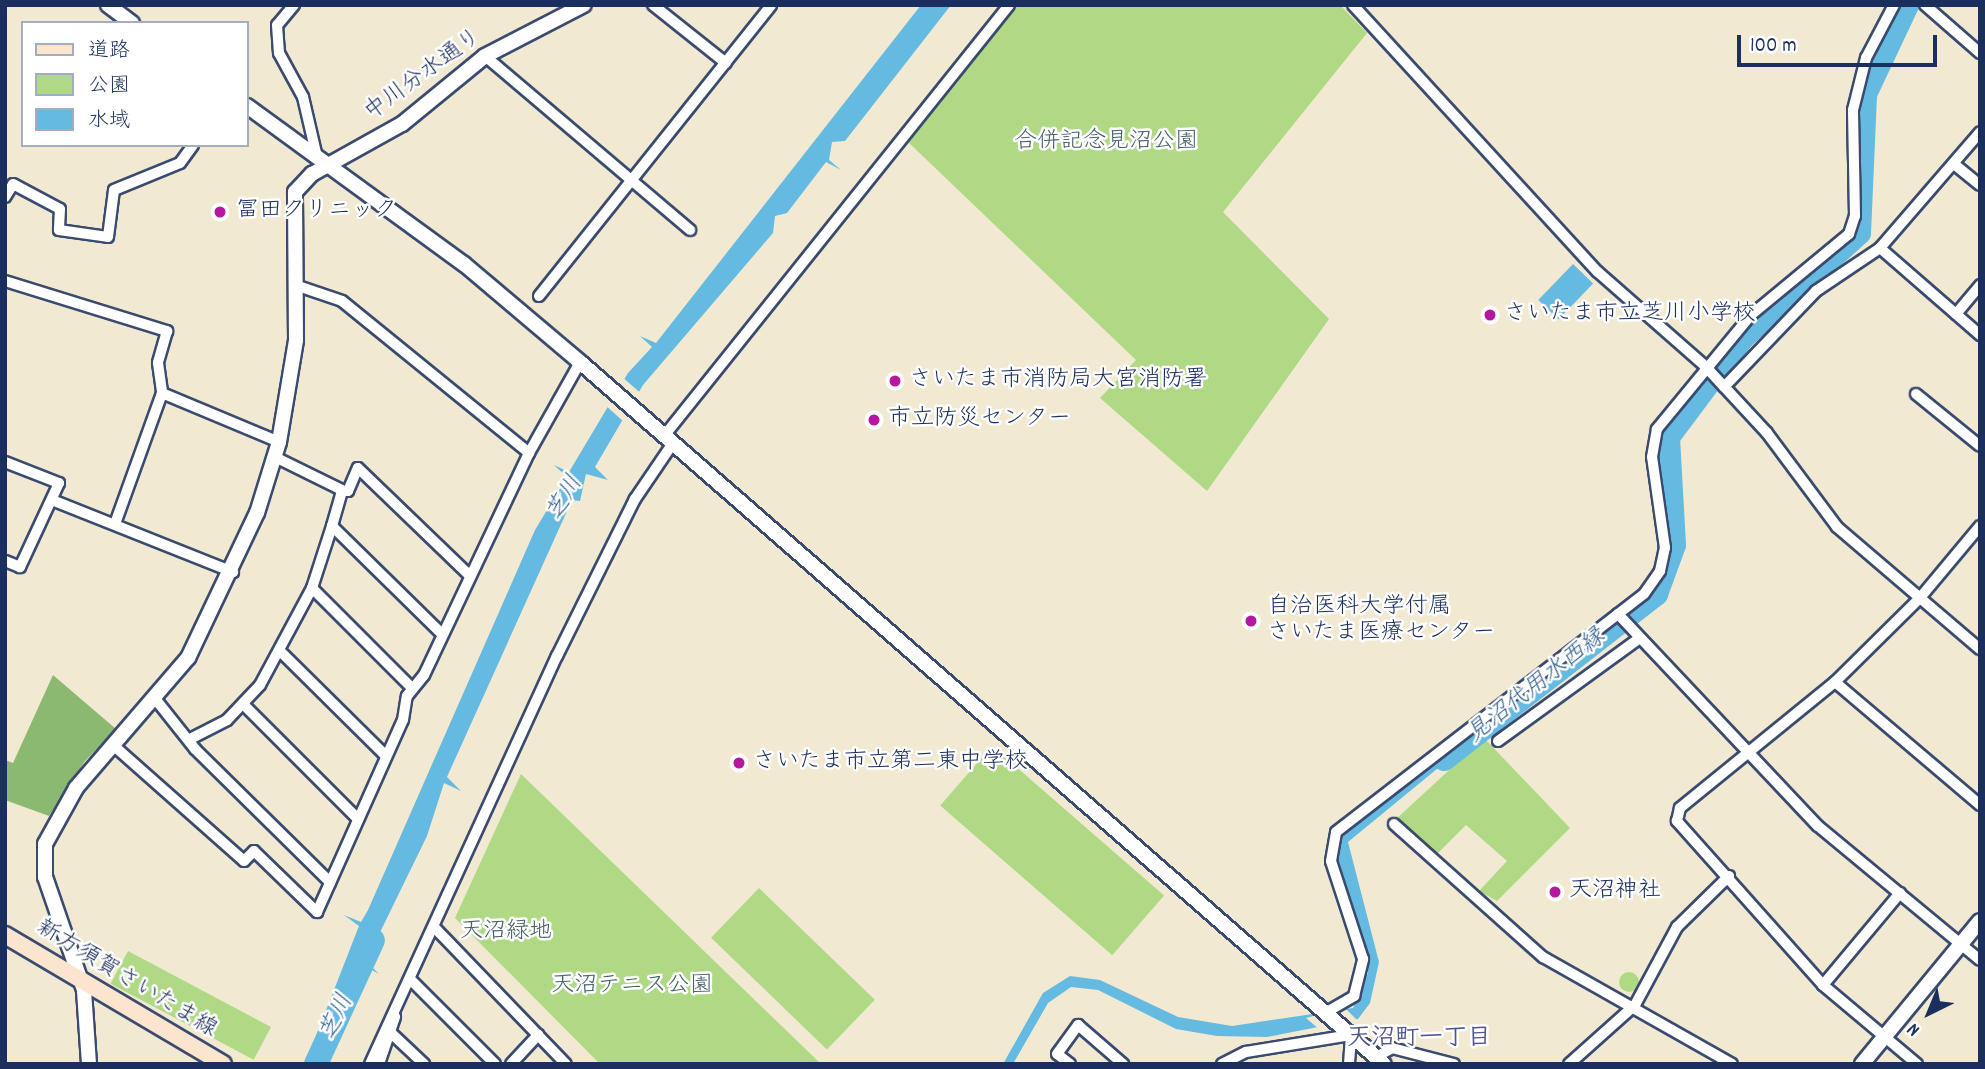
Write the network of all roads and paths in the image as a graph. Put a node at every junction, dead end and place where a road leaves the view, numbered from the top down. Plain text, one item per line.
1 (108, 5) edge
2 (294, 5) edge
3 (583, 5) edge
4 (653, 5) edge
5 (771, 5) edge
6 (1009, 5) edge
7 (1353, 5) edge
8 (1894, 5) edge
9 (1925, 5) edge
10 (129, 21) edge
11 (1980, 53) edge
12 (485, 56) junction
13 (726, 62) junction
14 (248, 107) edge
15 (1980, 132) edge
16 (192, 147) edge
17 (322, 161) junction
18 (1954, 164) junction
19 (632, 181) junction
20 (1980, 185) edge
21 (5, 197) edge
22 (690, 230) dead end
23 (1880, 248) junction
24 (5, 281) edge
25 (1980, 285) edge
26 (298, 286) junction
27 (539, 296) dead end
28 (1956, 314) junction
29 (1980, 335) edge
30 (586, 366) junction
31 (1704, 366) junction
32 (1724, 387) junction
33 (162, 393) junction
34 (1916, 394) dead end
35 (665, 436) junction
36 (279, 442) junction
37 (1980, 446) edge
38 (529, 453) junction
39 (275, 457) junction
40 (5, 462) edge
41 (342, 491) junction
42 (52, 500) junction
43 (116, 521) junction
44 (332, 526) junction
45 (1980, 526) edge
46 (5, 561) edge
47 (233, 572) junction
48 (469, 575) junction
49 (312, 588) junction
50 (1919, 598) junction
51 (1618, 614) junction
52 (442, 634) junction
53 (1639, 637) junction
54 (1980, 649) edge
55 (280, 651) junction
56 (1835, 682) junction
57 (412, 688) junction
58 (157, 701) junction
59 (244, 705) junction
60 (192, 738) junction
61 (1498, 741) dead end
62 (113, 745) junction
63 (1752, 749) junction
64 (386, 756) junction
65 (1980, 805) edge
66 (358, 819) junction
67 (1394, 824) dead end
68 (1729, 876) junction
69 (330, 882) junction
70 (1900, 893) junction
71 (1980, 921) edge
72 (434, 927) junction
73 (5, 934) edge
74 (1960, 945) junction
75 (1980, 960) edge
76 (78, 977) junction
77 (411, 979) junction
78 (1824, 985) junction
79 (1634, 1005) junction
80 (397, 1010) junction
81 (1324, 1012) junction
82 (390, 1032) junction
83 (1348, 1033) junction
84 (538, 1035) junction
85 (1885, 1036) junction
86 (1380, 1060) edge
87 (89, 1064) edge
88 (223, 1064) edge
89 (370, 1064) edge
90 (379, 1064) edge
91 (424, 1064) edge
92 (495, 1064) edge
93 (510, 1064) edge
94 (566, 1064) edge
95 (1070, 1064) edge
96 (1123, 1064) edge
97 (1222, 1064) edge
98 (1349, 1064) edge
99 (1454, 1064) edge
100 (1569, 1064) edge
101 (1732, 1064) edge
102 (1862, 1064) edge
103 (1917, 1064) edge

1 - 10 street
2 - 17 street
3 - 12 street, 中川分水通り
4 - 13 street
5 - 13 street
6 - 35 street
7 - 31 street
8 - 31 street
9 - 11 street
12 - 17 street, 中川分水通り
12 - 19 street
13 - 19 street
14 - 17 street
15 - 18 street
16 - 21 street
17 - 26 street, 中川分水通り
17 - 30 street
18 - 20 street
18 - 23 street
19 - 22 street
19 - 27 street
23 - 28 street
23 - 32 street
24 - 33 street
25 - 28 street
26 - 36 street
26 - 38 street
28 - 29 street
30 - 35 street
30 - 38 street
31 - 32 street
31 - 51 street
32 - 50 street
33 - 36 street
33 - 43 street
34 - 37 street
35 - 72 street
35 - 81 street
36 - 39 street
38 - 48 street
39 - 41 street
39 - 47 street
40 - 42 street
41 - 44 street
41 - 48 street
42 - 43 street
42 - 46 street
43 - 47 street
44 - 49 street
44 - 52 street
45 - 50 street
47 - 58 street
48 - 52 street
49 - 55 street
49 - 57 street
50 - 54 street
50 - 56 street
51 - 53 street
51 - 81 street
52 - 57 street
53 - 61 street
53 - 63 street
55 - 59 street
55 - 64 street
56 - 63 street
56 - 65 street
57 - 64 street
58 - 60 street
58 - 62 street
59 - 60 street
59 - 66 street
60 - 69 street
62 - 69 street
62 - 76 street
63 - 68 street
63 - 70 street
64 - 66 street
66 - 69 street
67 - 79 street
68 - 78 street
68 - 79 street
70 - 74 street
70 - 78 street
71 - 74 street
72 - 77 street
72 - 84 street
73 - 76 main road, 新方須賀さいたま線
74 - 75 street
74 - 85 street
76 - 87 street
76 - 88 main road, 新方須賀さいたま線
77 - 80 street
77 - 92 street
78 - 85 street
79 - 100 street
79 - 101 street
80 - 82 street
80 - 89 street
81 - 83 street
82 - 90 street
82 - 91 street
83 - 86 street
83 - 97 street
83 - 98 street
84 - 93 street
84 - 94 street
85 - 102 street
85 - 103 street
86 - 99 street
95 - 96 street

